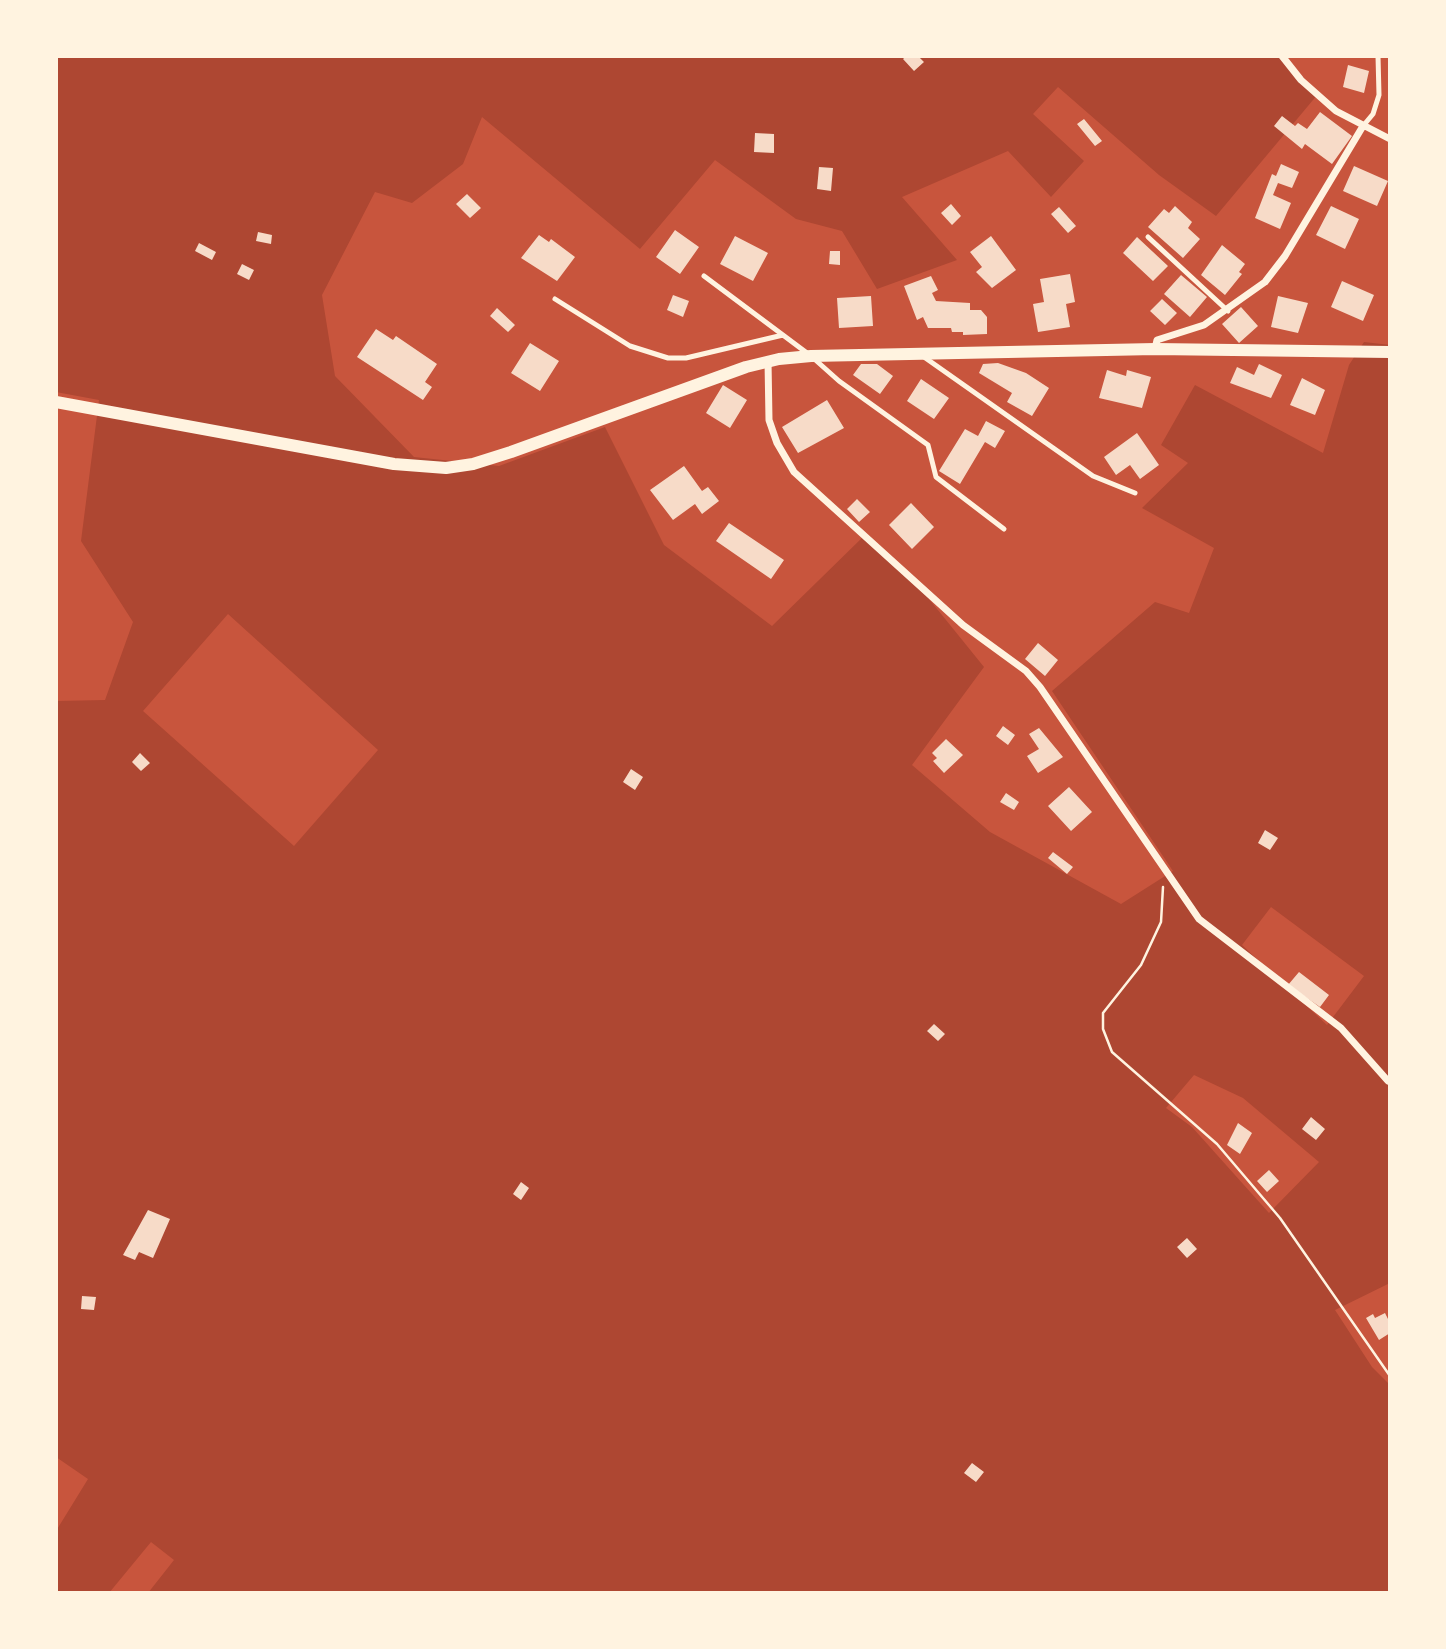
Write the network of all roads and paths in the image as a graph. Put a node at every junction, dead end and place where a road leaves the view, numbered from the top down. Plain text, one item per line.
1 (1282, 56) edge
2 (1378, 56) edge
3 (1363, 126) junction
4 (1390, 139) edge
5 (1148, 237) dead end
6 (704, 276) dead end
7 (555, 299) dead end
8 (1228, 311) junction
9 (783, 335) junction
10 (1154, 349) junction
11 (1390, 352) edge
12 (920, 354) junction
13 (811, 356) junction
14 (768, 361) junction
15 (56, 402) edge
16 (1135, 493) dead end
17 (1004, 529) dead end
18 (1164, 869) junction
19 (1389, 1080) edge
20 (1390, 1376) edge

1 - 3 street
2 - 3 lane
3 - 4 street
3 - 8 street
5 - 8 lane
6 - 9 lane
7 - 9 lane
8 - 10 street
9 - 13 lane
10 - 11 street
10 - 12 street
12 - 13 street
12 - 16 lane
13 - 14 street
13 - 17 lane
14 - 15 street
14 - 18 street
18 - 19 street
18 - 20 path

